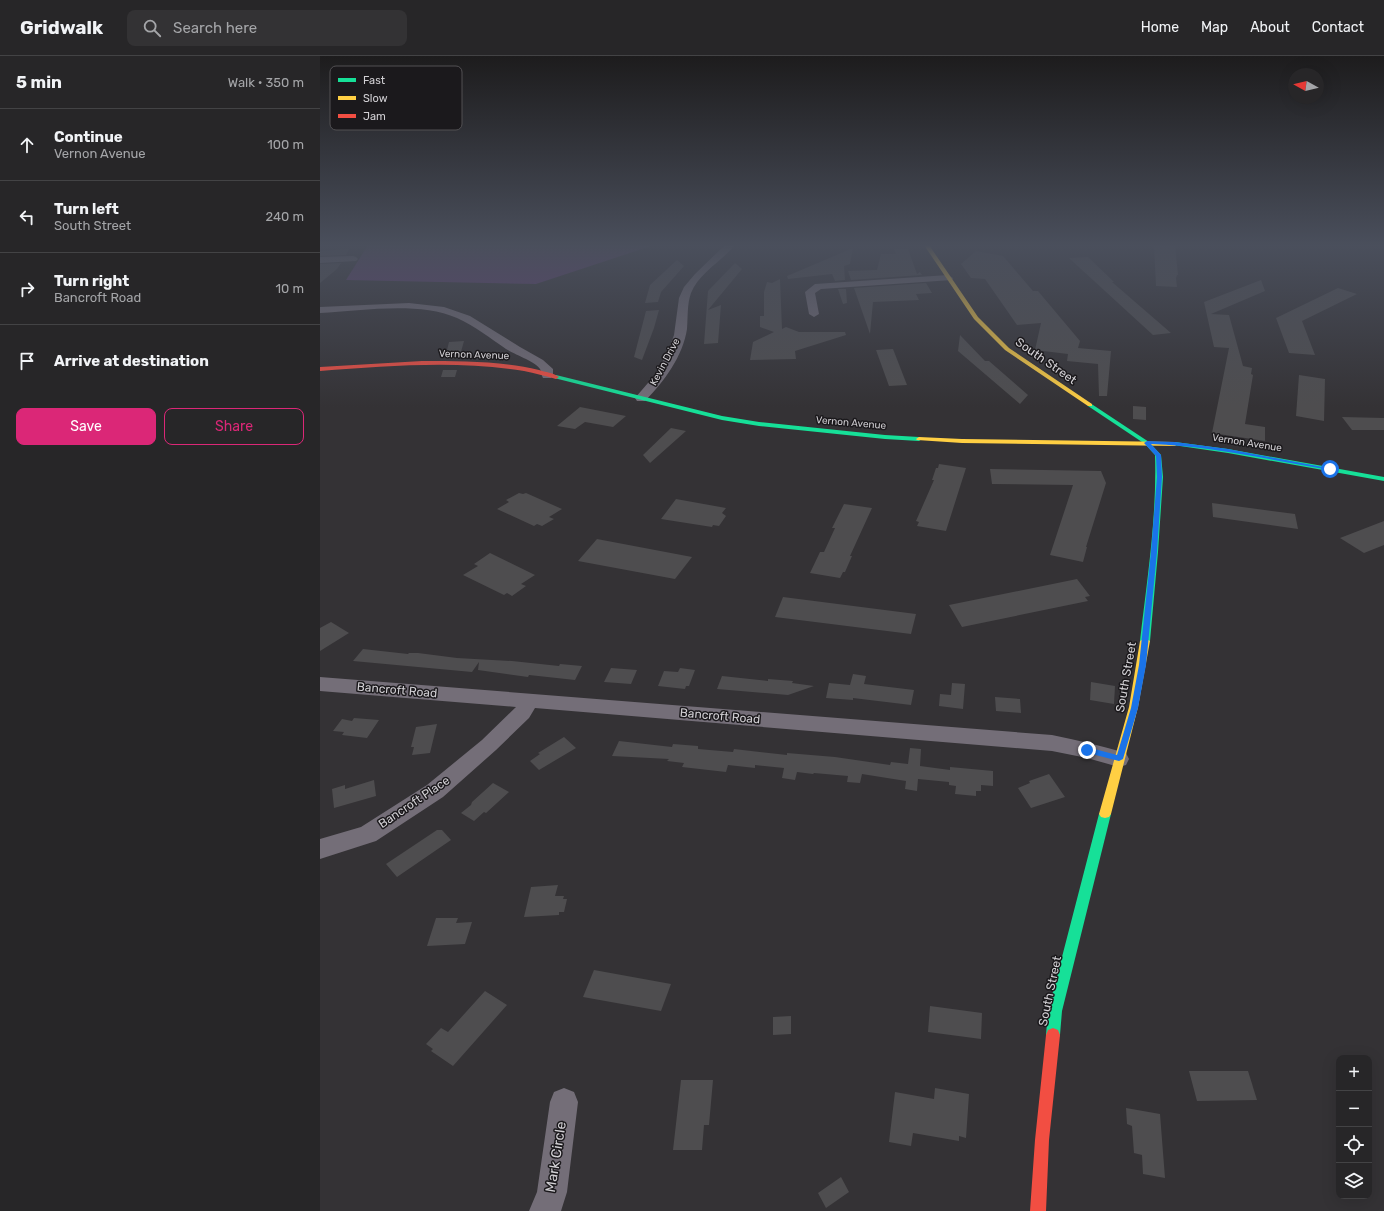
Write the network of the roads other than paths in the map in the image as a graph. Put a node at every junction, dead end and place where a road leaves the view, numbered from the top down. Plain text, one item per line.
1 (686, 299) edge
2 (811, 299) edge
3 (963, 299) edge
4 (320, 310) edge
5 (814, 314) dead end
6 (320, 369) edge
7 (547, 375) junction
8 (641, 398) junction
9 (1147, 443) junction
10 (1384, 479) edge
11 (320, 684) edge
12 (530, 701) junction
13 (1119, 759) junction
14 (320, 849) edge
15 (564, 1102) dead end
16 (545, 1211) edge
17 (1038, 1211) edge

1 - 8 street, Kevin Drive
2 - 5 street
3 - 9 street, South Street
4 - 7 street
6 - 7 street, Vernon Avenue
7 - 8 street, Vernon Avenue
8 - 9 street, Vernon Avenue
9 - 10 street, Vernon Avenue
9 - 13 street, South Street
11 - 12 street, Bancroft Road
12 - 13 street, Bancroft Road
12 - 14 street, Bancroft Place
13 - 17 street, South Street
15 - 16 street, Mark Circle

